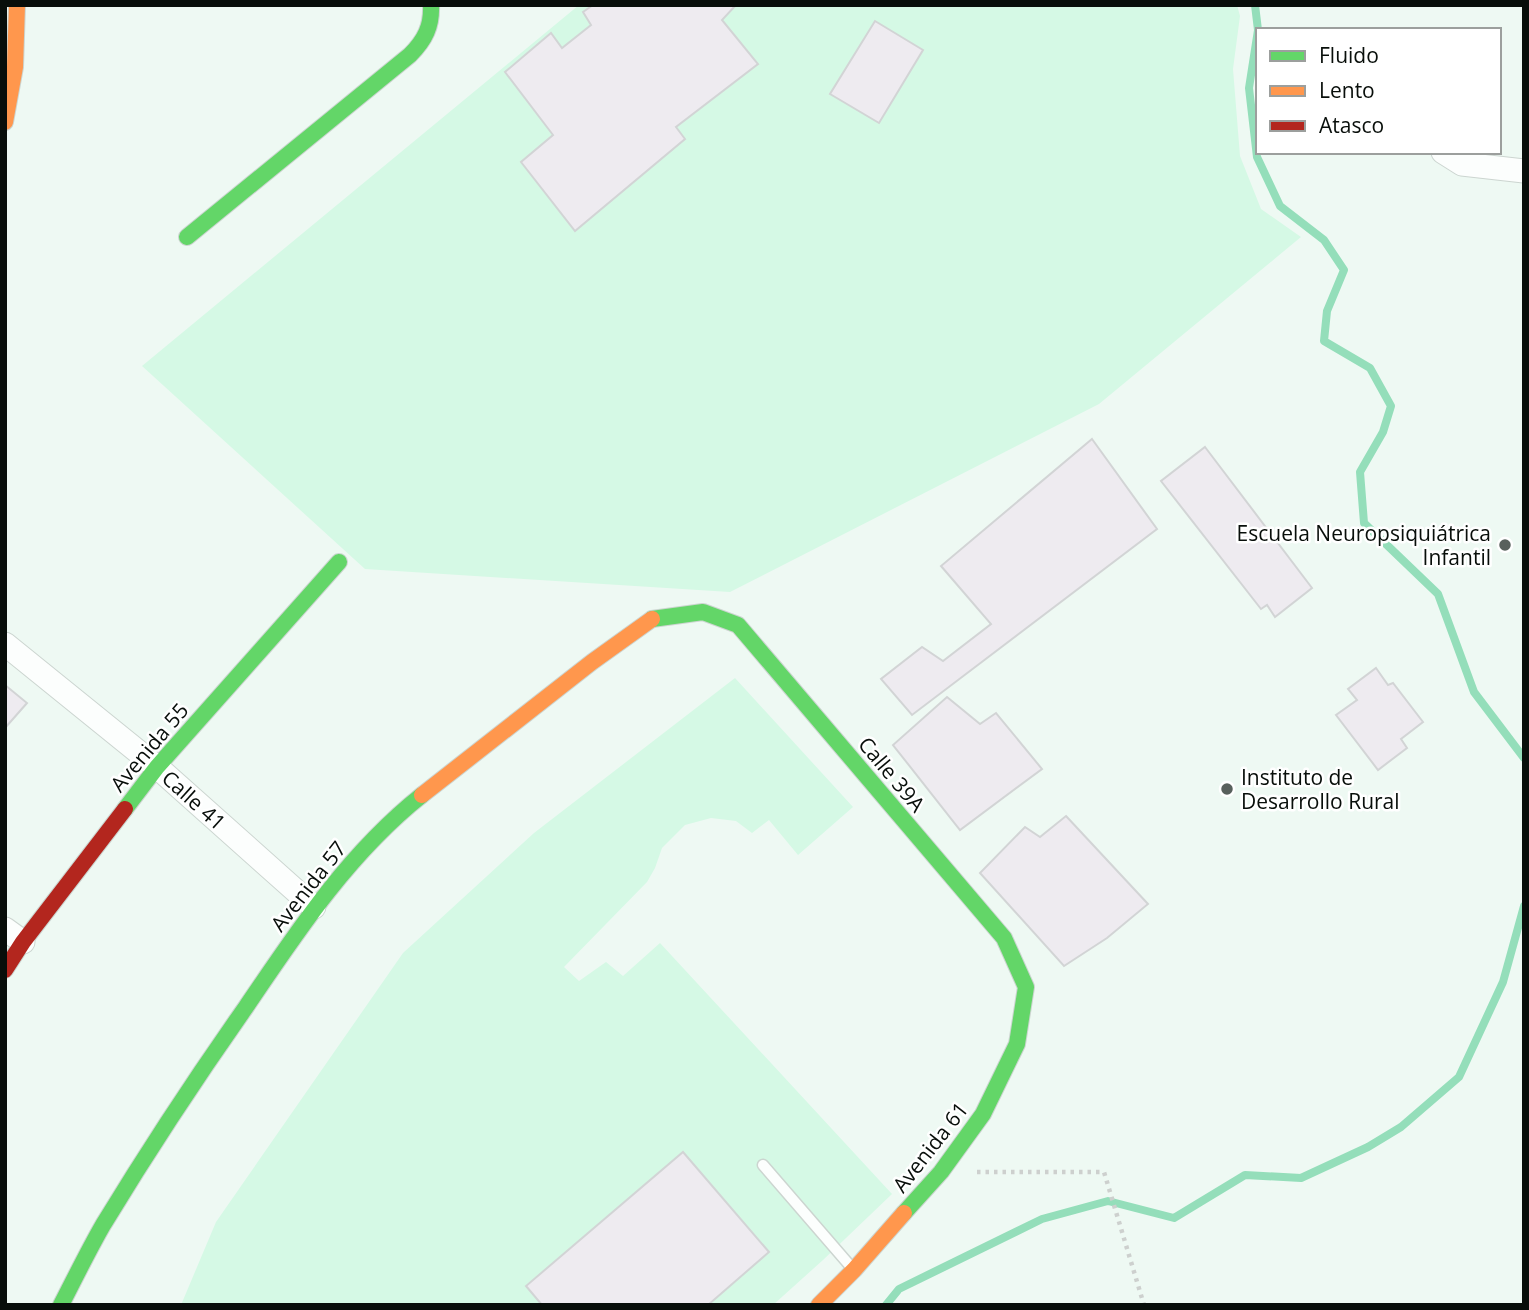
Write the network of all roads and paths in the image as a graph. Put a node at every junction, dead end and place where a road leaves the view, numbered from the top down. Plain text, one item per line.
1 (17, 5) edge
2 (431, 5) edge
3 (5, 122) edge
4 (1446, 154) edge
5 (1524, 171) edge
6 (187, 237) dead end
7 (339, 562) dead end
8 (703, 612) joint
9 (5, 644) edge
10 (157, 767) junction
11 (314, 907) junction
12 (14, 935) edge
13 (5, 970) edge
14 (1026, 987) joint
15 (763, 1166) dead end
16 (941, 1172) junction
17 (854, 1270) junction
18 (61, 1305) edge
19 (819, 1305) edge
20 (1144, 1305) edge

1 - 3 street
2 - 6 street
4 - 5 street
7 - 10 street, Avenida 55
8 - 11 street, Avenida 57
8 - 14 street, Calle 39A
9 - 10 street, Calle 41
10 - 11 street, Calle 41
10 - 12 street, Avenida 55
11 - 18 street, Avenida 57
12 - 13 street, Avenida 55
14 - 16 street, Avenida 61
15 - 17 lane
16 - 17 street, Avenida 61
16 - 20 path
17 - 19 street, Avenida 61

